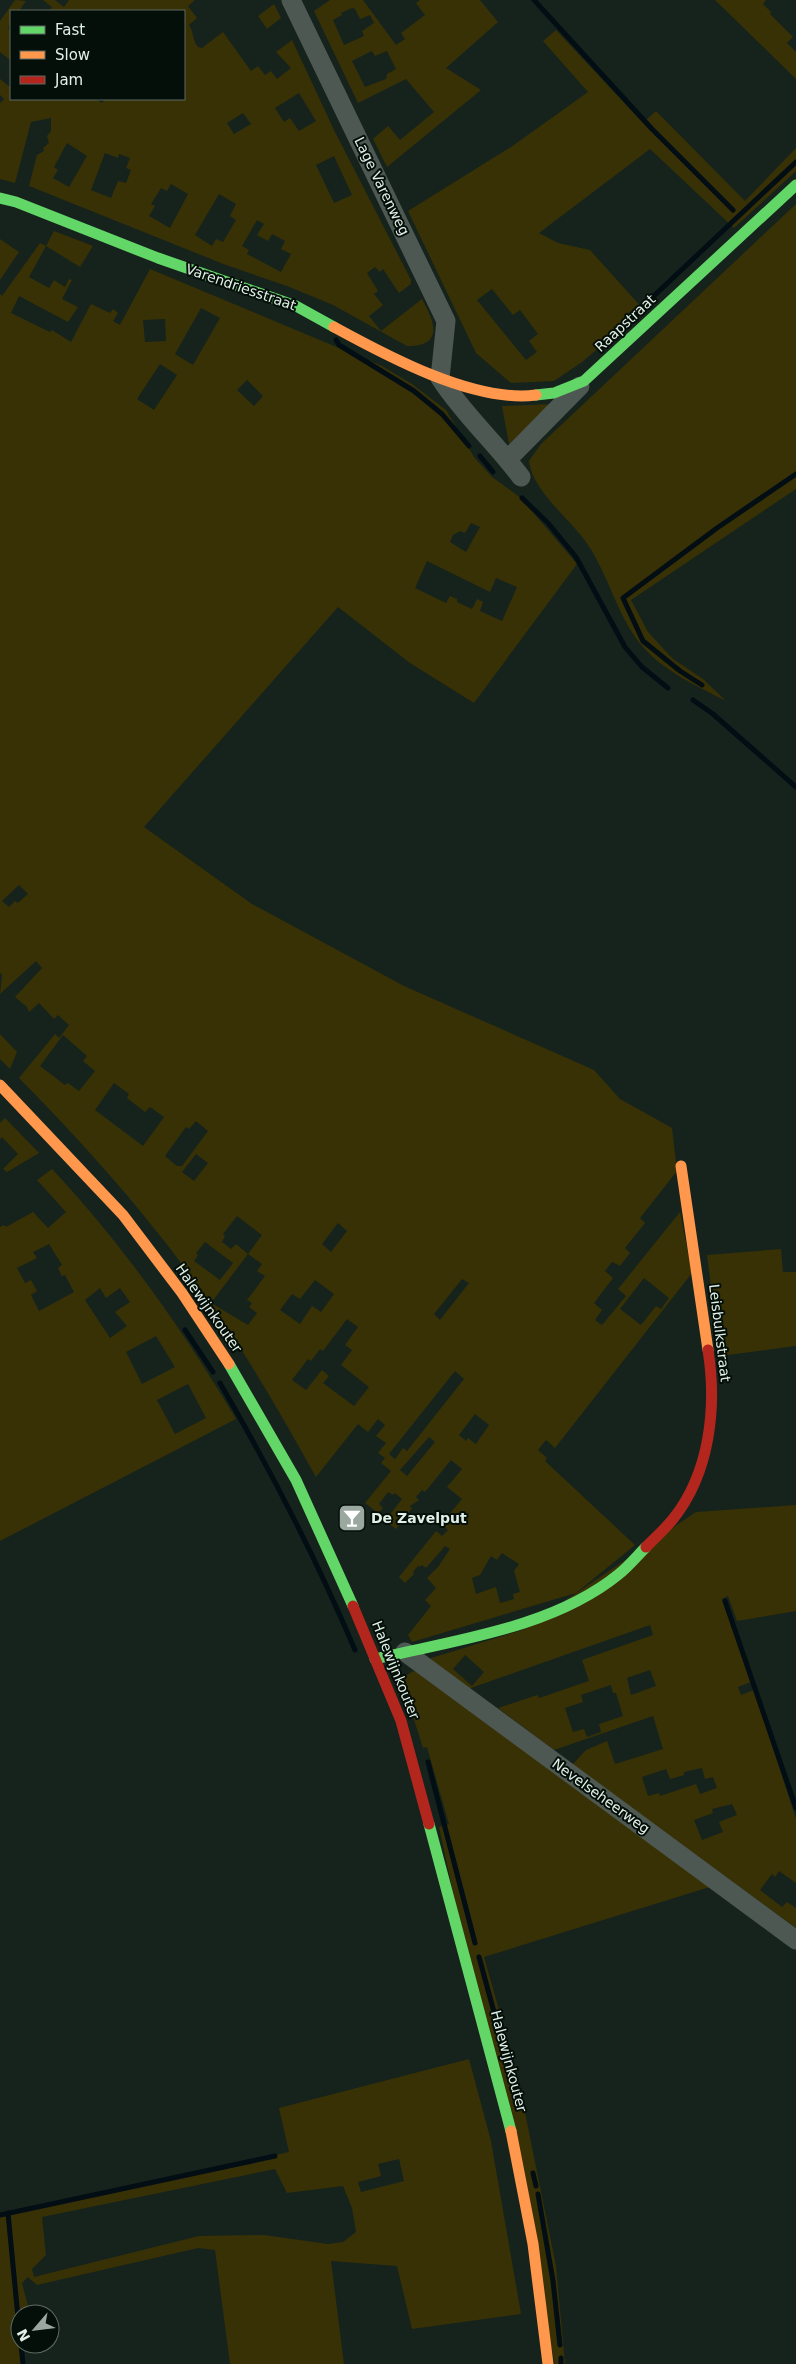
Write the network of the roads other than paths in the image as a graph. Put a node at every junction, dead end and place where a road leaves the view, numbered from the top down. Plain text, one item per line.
1 (292, 0) edge
2 (796, 185) edge
3 (0, 198) edge
4 (440, 378) junction
5 (584, 381) junction
6 (508, 459) junction
7 (521, 477) dead end
8 (0, 1085) edge
9 (681, 1166) dead end
10 (405, 1652) junction
11 (375, 1659) junction
12 (796, 1940) edge
13 (548, 2364) edge

1 - 4 street, Lage Varenweg
2 - 5 street, Raapstraat
3 - 4 street, Varendriesstraat
4 - 5 street, Raapstraat
4 - 6 street
5 - 6 street
6 - 7 street
8 - 11 street, Halewijnkouter
9 - 10 street, Leisbulkstraat
10 - 11 street, Leisbulkstraat
10 - 12 street, Nevelseheerweg
11 - 13 street, Halewijnkouter

